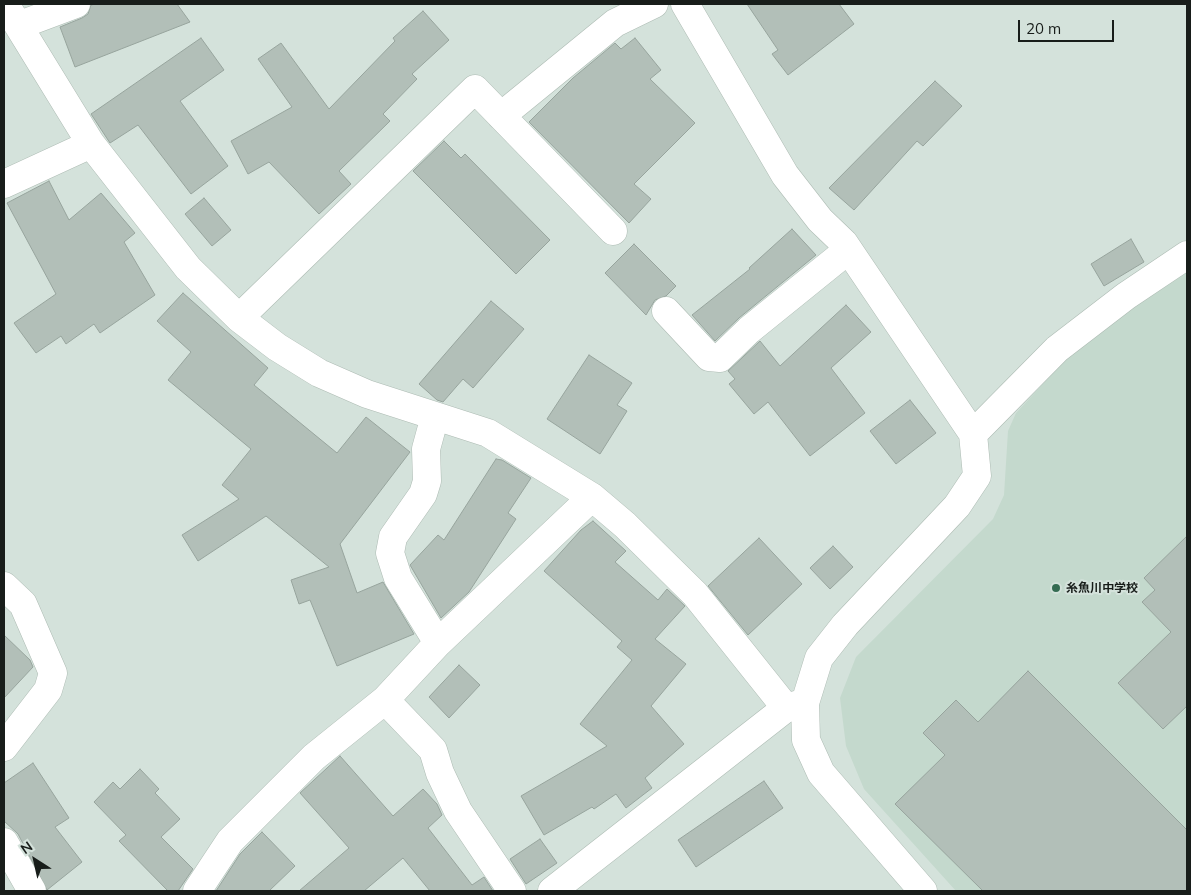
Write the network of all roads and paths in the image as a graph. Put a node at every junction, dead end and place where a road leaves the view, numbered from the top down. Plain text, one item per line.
1 (76, 4) edge
2 (654, 4) edge
3 (685, 4) edge
4 (13, 15) edge
5 (501, 116) junction
6 (91, 144) junction
7 (4, 184) edge
8 (613, 231) dead end
9 (848, 250) junction
10 (1187, 254) edge
11 (666, 311) dead end
12 (239, 318) junction
13 (435, 416) junction
14 (974, 434) junction
15 (592, 497) junction
16 (4, 586) edge
17 (438, 643) junction
18 (385, 700) junction
19 (796, 706) junction
20 (4, 747) edge
21 (4, 842) edge
22 (32, 891) edge
23 (197, 891) edge
24 (512, 891) edge
25 (552, 891) edge
26 (923, 891) edge

1 - 4 street
2 - 5 street
3 - 9 street
4 - 6 street
5 - 8 street
5 - 12 street
6 - 7 street
6 - 12 street
9 - 11 street
9 - 14 street
10 - 14 street
12 - 13 street
13 - 15 street
13 - 17 street
14 - 19 street
15 - 17 street
15 - 19 street
16 - 20 street
17 - 18 street
18 - 23 street
18 - 24 street
19 - 25 street
19 - 26 street
21 - 22 street

